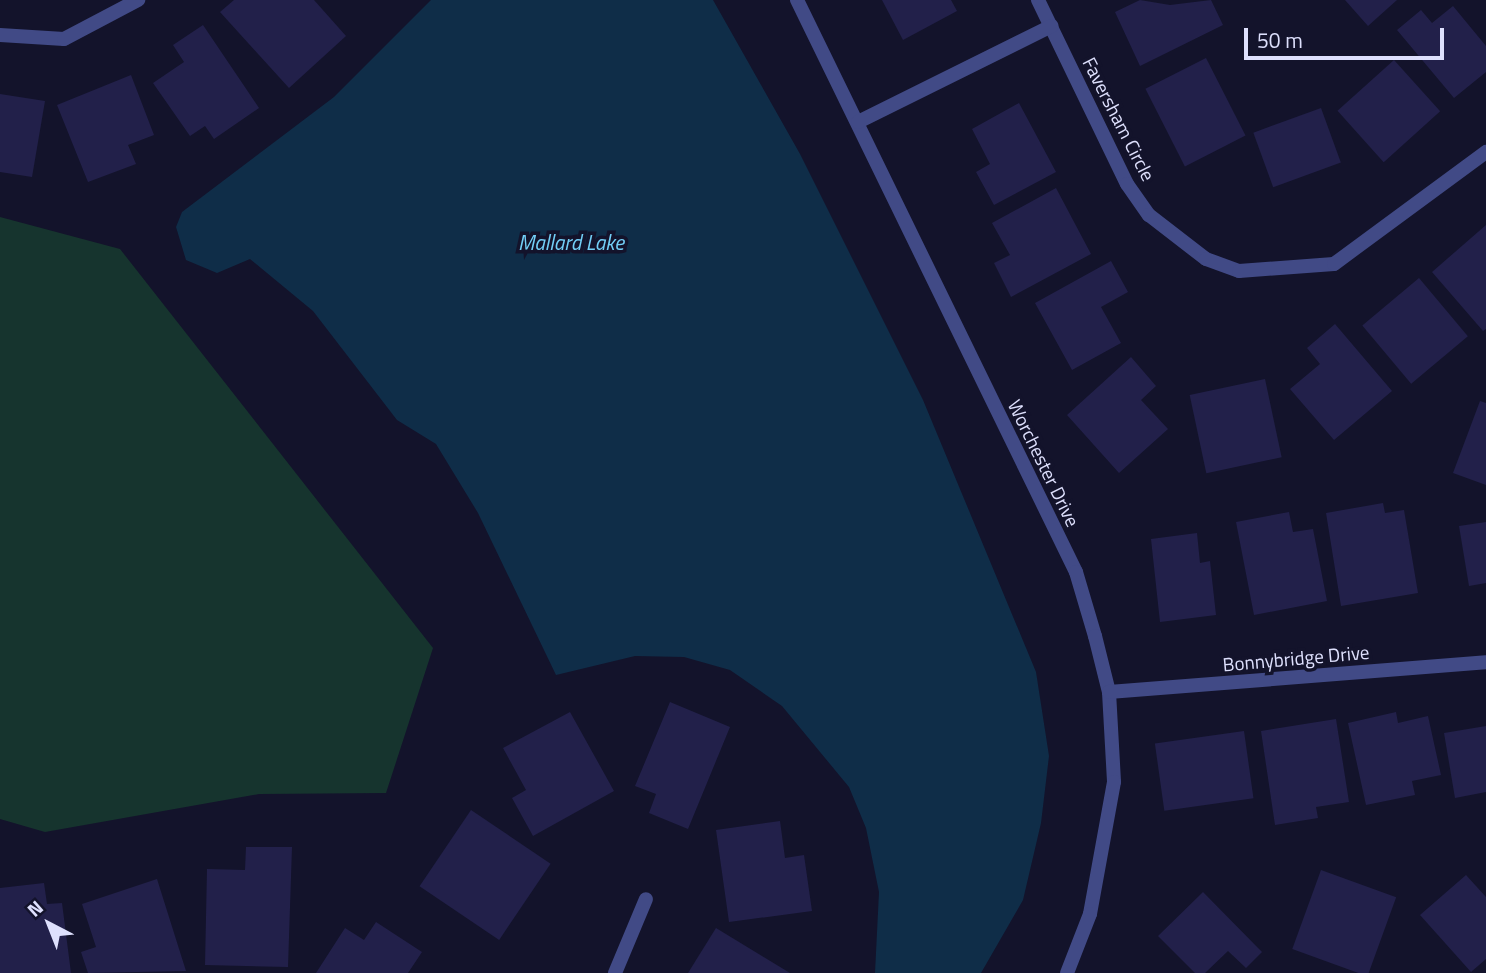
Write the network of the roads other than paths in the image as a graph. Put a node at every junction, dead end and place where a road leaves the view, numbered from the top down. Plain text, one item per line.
1 (138, 0) edge
2 (797, 0) edge
3 (1038, 0) edge
4 (1051, 26) junction
5 (0, 35) edge
6 (858, 122) junction
7 (1486, 152) edge
8 (1486, 662) edge
9 (1109, 692) junction
10 (646, 900) dead end
11 (615, 973) edge
12 (1068, 973) edge

1 - 5 street
2 - 6 street, Worchester Drive
3 - 4 street, Faversham Circle
4 - 6 street
4 - 7 street, Faversham Circle
6 - 9 street, Worchester Drive
8 - 9 street, Bonnybridge Drive
9 - 12 street, Worchester Drive
10 - 11 street

